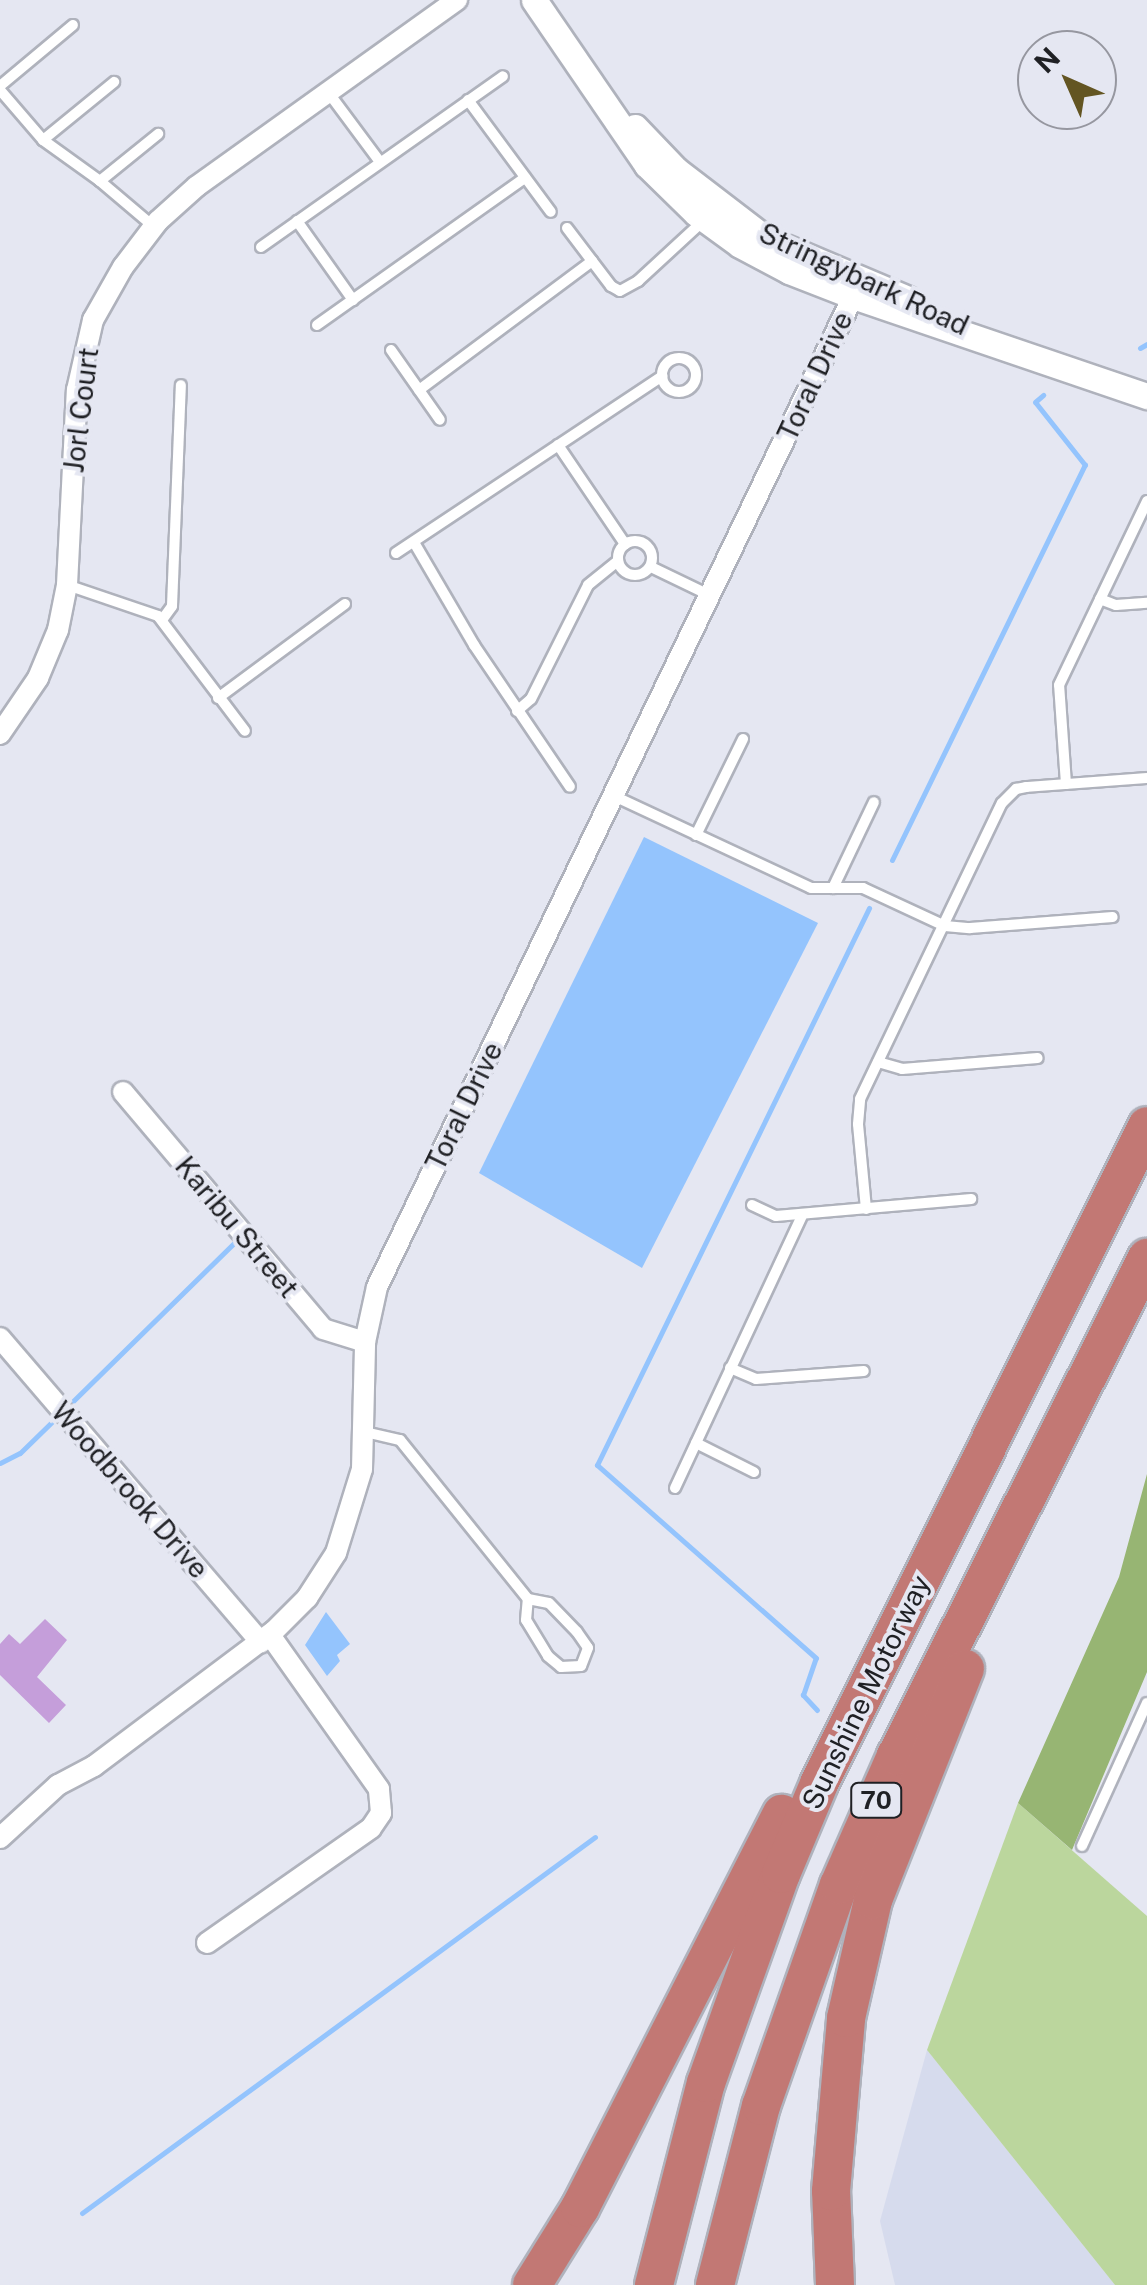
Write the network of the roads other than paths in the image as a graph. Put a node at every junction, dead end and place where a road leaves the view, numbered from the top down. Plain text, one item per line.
1 (457, 0) edge
2 (534, 0) edge
3 (73, 25) dead end
4 (502, 76) dead end
5 (114, 82) dead end
6 (0, 88) edge
7 (328, 92) junction
8 (600, 92) junction
9 (468, 100) junction
10 (158, 134) dead end
11 (43, 140) junction
12 (380, 162) junction
13 (525, 178) junction
14 (100, 181) junction
15 (551, 212) dead end
16 (705, 219) junction
17 (297, 221) junction
18 (153, 226) junction
19 (567, 228) dead end
20 (261, 246) dead end
21 (592, 261) junction
22 (857, 287) junction
23 (353, 300) junction
24 (317, 325) dead end
25 (390, 350) dead end
26 (662, 376) dead end
27 (181, 385) dead end
28 (419, 390) junction
29 (1147, 396) edge
30 (440, 420) dead end
31 (558, 446) junction
32 (1147, 501) edge
33 (415, 544) junction
34 (626, 544) junction
35 (396, 553) dead end
36 (618, 562) junction
37 (650, 567) junction
38 (67, 586) junction
39 (710, 595) junction
40 (1100, 599) junction
41 (345, 604) dead end
42 (1147, 604) edge
43 (162, 620) junction
44 (218, 698) junction
45 (517, 711) junction
46 (244, 731) dead end
47 (0, 734) edge
48 (742, 739) dead end
49 (1147, 778) edge
50 (1066, 784) junction
51 (570, 787) dead end
52 (614, 796) junction
53 (874, 802) dead end
54 (696, 835) junction
55 (833, 888) junction
56 (1114, 917) dead end
57 (945, 926) junction
58 (1038, 1058) dead end
59 (878, 1062) junction
60 (122, 1092) dead end
61 (1147, 1126) edge
62 (970, 1199) dead end
63 (752, 1205) dead end
64 (866, 1209) junction
65 (803, 1214) junction
66 (1147, 1258) edge
67 (0, 1338) edge
68 (365, 1342) junction
69 (1104, 1342) junction
70 (730, 1368) junction
71 (864, 1371) dead end
72 (365, 1432) junction
73 (696, 1443) junction
74 (986, 1444) junction
75 (754, 1472) dead end
76 (674, 1488) dead end
77 (528, 1599) junction
78 (265, 1638) junction
79 (1147, 1703) edge
80 (0, 1838) edge
81 (1082, 1846) dead end
82 (208, 1943) dead end
83 (532, 2285) edge
84 (654, 2285) edge
85 (715, 2285) edge
86 (835, 2285) edge

1 - 7 street, Jorl Court
2 - 8 street, Stringybark Road
3 - 6 lane
4 - 9 lane
5 - 11 lane
6 - 11 lane
7 - 12 lane
7 - 18 street, Jorl Court
8 - 16 street, Stringybark Road
8 - 22 street, Stringybark Road
9 - 12 lane
9 - 13 lane
10 - 14 lane
11 - 14 lane
12 - 17 lane
13 - 15 lane
13 - 23 lane
14 - 18 lane
16 - 21 lane
16 - 22 street, Stringybark Road
17 - 20 lane
17 - 23 lane
18 - 38 street, Jorl Court
19 - 21 lane
21 - 28 lane
22 - 29 street, Stringybark Road
22 - 39 street, Toral Drive
23 - 24 lane
25 - 28 lane
26 - 31 lane
27 - 43 lane
28 - 30 lane
31 - 33 lane
31 - 34 lane
32 - 40 lane
33 - 35 lane
33 - 45 lane
34 - 36 lane
34 - 37 lane
36 - 37 lane
36 - 45 lane
37 - 39 lane
38 - 43 lane
38 - 47 street, Jorl Court
39 - 52 street, Toral Drive
40 - 42 lane
40 - 50 lane
41 - 44 lane
43 - 44 lane
44 - 46 lane
45 - 51 lane
48 - 54 lane
49 - 50 lane
50 - 57 lane
52 - 54 lane
52 - 68 street, Toral Drive
53 - 55 lane
54 - 55 lane
55 - 57 lane
56 - 57 lane
57 - 59 lane
58 - 59 lane
59 - 64 lane
60 - 68 street, Karibu Street
61 - 74 highway, Sunshine Motorway / 70
62 - 64 lane
63 - 65 lane
64 - 65 lane
65 - 70 lane
66 - 69 highway, Sunshine Motorway / 70
67 - 78 street, Woodbrook Drive
68 - 72 street, Toral Drive
69 - 85 highway, Sunshine Motorway / 70
69 - 86 highway
70 - 71 lane
70 - 73 lane
72 - 77 lane
72 - 78 street, Toral Drive
73 - 75 lane
73 - 76 lane
74 - 83 highway
74 - 84 highway, Sunshine Motorway / 70
77 - 77 lane
78 - 80 street, Toral Drive
78 - 82 street, Woodbrook Drive
79 - 81 lane

